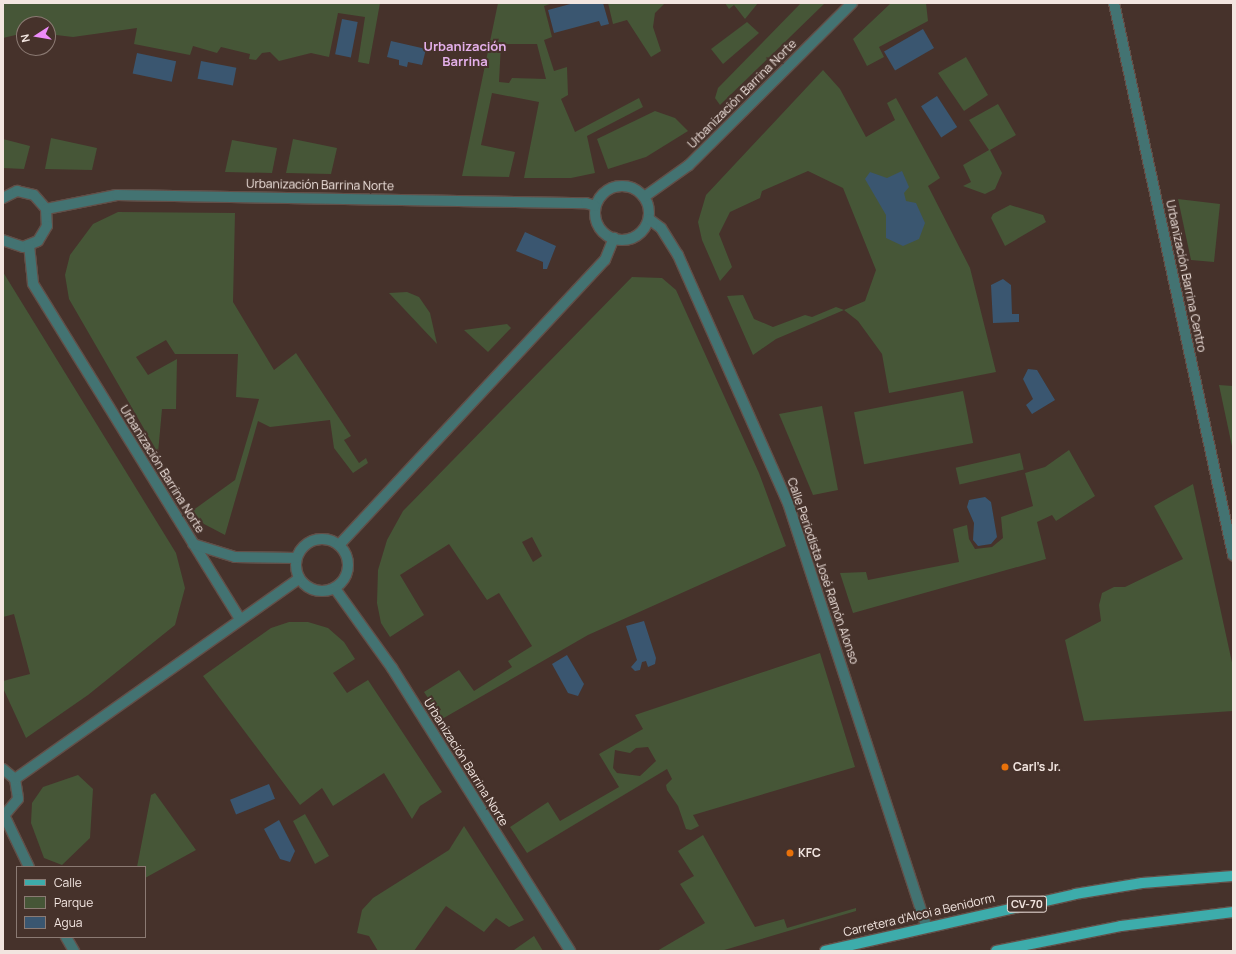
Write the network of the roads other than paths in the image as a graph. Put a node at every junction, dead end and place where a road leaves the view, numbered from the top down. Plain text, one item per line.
1 (852, 3) edge
2 (1114, 3) edge
3 (644, 197) junction
4 (3, 198) edge
5 (595, 206) junction
6 (46, 208) junction
7 (650, 219) junction
8 (614, 238) junction
9 (3, 240) edge
10 (29, 245) junction
11 (193, 544) junction
12 (338, 545) junction
13 (1233, 555) edge
14 (296, 558) junction
15 (299, 580) junction
16 (336, 590) junction
17 (240, 619) junction
18 (3, 769) edge
19 (15, 778) junction
20 (4, 817) edge
21 (28, 866) edge
22 (1233, 876) edge
23 (1233, 912) edge
24 (926, 926) junction
25 (67, 938) edge
26 (74, 951) edge
27 (570, 951) edge
28 (825, 951) edge
29 (996, 951) edge

1 - 3 street, Urbanización Barrina Norte
2 - 13 street, Urbanización Barrina Centro
3 - 5 street
3 - 7 street
4 - 6 street
5 - 6 street, Urbanización Barrina Norte
5 - 8 street
6 - 10 street
7 - 8 street
7 - 24 street, Calle Periodista José Ramón Alonso
8 - 12 street
9 - 10 street
10 - 11 street, Urbanización Barrina Norte
11 - 14 street
11 - 17 street, Urbanización Barrina Norte
12 - 14 street
12 - 16 street
14 - 15 street
15 - 16 street
15 - 17 street
16 - 27 street, Urbanización Barrina Norte
17 - 19 street
18 - 19 street
19 - 20 street
20 - 21 street
22 - 24 main road, Carretera d'Alcoi a Benidorm / CV-70
23 - 29 main road
24 - 28 main road, Carretera d'Alcoi a Benidorm / CV-70
25 - 26 street

